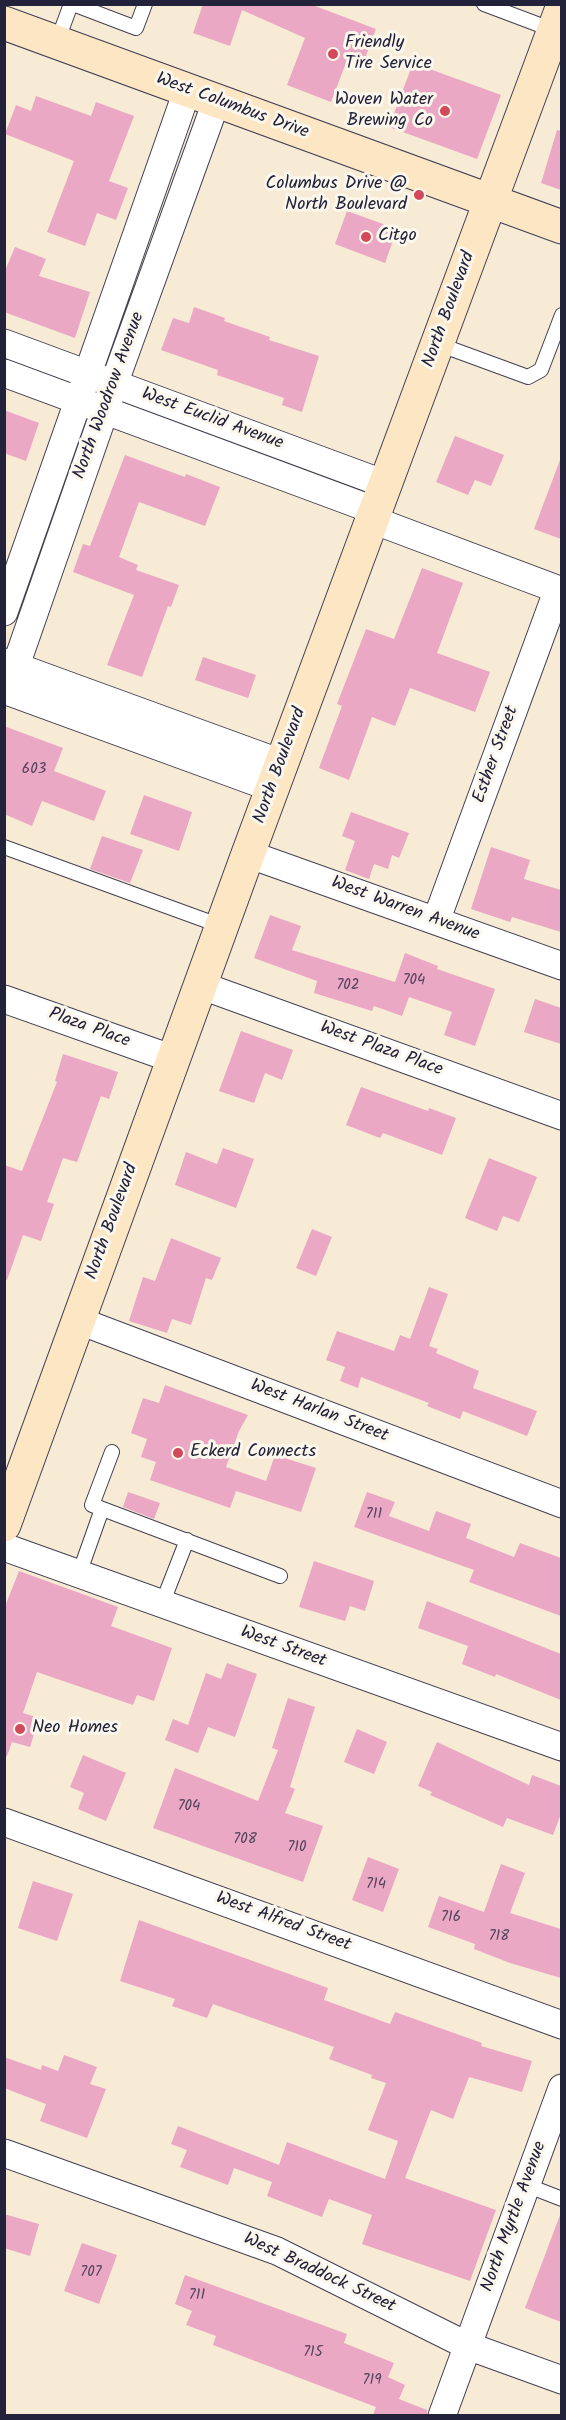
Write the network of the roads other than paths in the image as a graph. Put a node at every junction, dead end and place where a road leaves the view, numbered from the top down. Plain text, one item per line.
1 (72, 4) edge
2 (145, 4) edge
3 (484, 4) edge
4 (557, 19) edge
5 (4, 23) edge
6 (57, 42) junction
7 (201, 96) junction
8 (490, 201) junction
9 (561, 227) edge
10 (561, 315) edge
11 (4, 343) edge
12 (438, 344) junction
13 (4, 373) edge
14 (86, 374) junction
15 (114, 384) junction
16 (77, 400) junction
17 (105, 410) junction
18 (378, 505) junction
19 (560, 590) edge
20 (4, 612) edge
21 (8, 677) edge
22 (277, 776) junction
23 (4, 847) edge
24 (248, 854) junction
25 (436, 921) junction
26 (221, 926) junction
27 (561, 966) edge
28 (200, 985) junction
29 (4, 999) edge
30 (173, 1059) junction
31 (561, 1116) edge
32 (78, 1320) junction
33 (112, 1452) dead end
34 (561, 1504) edge
35 (102, 1509) junction
36 (4, 1525) edge
37 (187, 1540) junction
38 (4, 1547) edge
39 (80, 1574) junction
40 (280, 1576) dead end
41 (162, 1604) junction
42 (561, 1747) edge
43 (4, 1822) edge
44 (561, 2025) edge
45 (561, 2088) edge
46 (4, 2153) edge
47 (526, 2185) junction
48 (561, 2199) edge
49 (468, 2346) junction
50 (561, 2380) edge
51 (442, 2415) edge

1 - 2 lane
1 - 6 lane
3 - 4 lane
4 - 8 street, North Boulevard
5 - 6 street, West Columbus Drive
6 - 7 street, West Columbus Drive
7 - 8 street, West Columbus Drive
7 - 14 street, North Woodrow Avenue
7 - 15 street, North Woodrow Avenue
8 - 9 street, West Columbus Drive
8 - 12 street, North Boulevard
10 - 12 lane
11 - 14 street, West Euclid Avenue
12 - 18 street, North Boulevard
13 - 16 street, West Euclid Avenue
14 - 15 street, West Euclid Avenue
14 - 16 street, North Woodrow Avenue
15 - 17 street, North Woodrow Avenue
15 - 18 street, West Euclid Avenue
16 - 17 street, West Euclid Avenue
16 - 20 street, North Woodrow Avenue
17 - 18 street, West Euclid Avenue
17 - 21 street, North Woodrow Avenue
18 - 19 street, West Euclid Avenue
18 - 22 street, North Boulevard
19 - 25 street, Esther Street
21 - 22 street
22 - 24 street, North Boulevard
23 - 26 lane
24 - 25 street, West Warren Avenue
24 - 26 street, North Boulevard
25 - 27 street, West Warren Avenue
26 - 28 street, North Boulevard
28 - 30 street, North Boulevard
28 - 31 street, West Plaza Place
29 - 30 street, Plaza Place
30 - 32 street, North Boulevard
32 - 34 street, West Harlan Street
32 - 36 street, North Boulevard
33 - 35 lane
35 - 37 lane
35 - 39 lane
37 - 40 lane
37 - 41 lane
38 - 39 street, West Street
39 - 41 street, West Street
41 - 42 street, West Street
43 - 44 street, West Alfred Street
45 - 47 street, North Myrtle Avenue
46 - 49 street, West Braddock Street
47 - 48 lane
47 - 49 street, North Myrtle Avenue
49 - 50 street, West Braddock Street
49 - 51 street, North Myrtle Avenue

